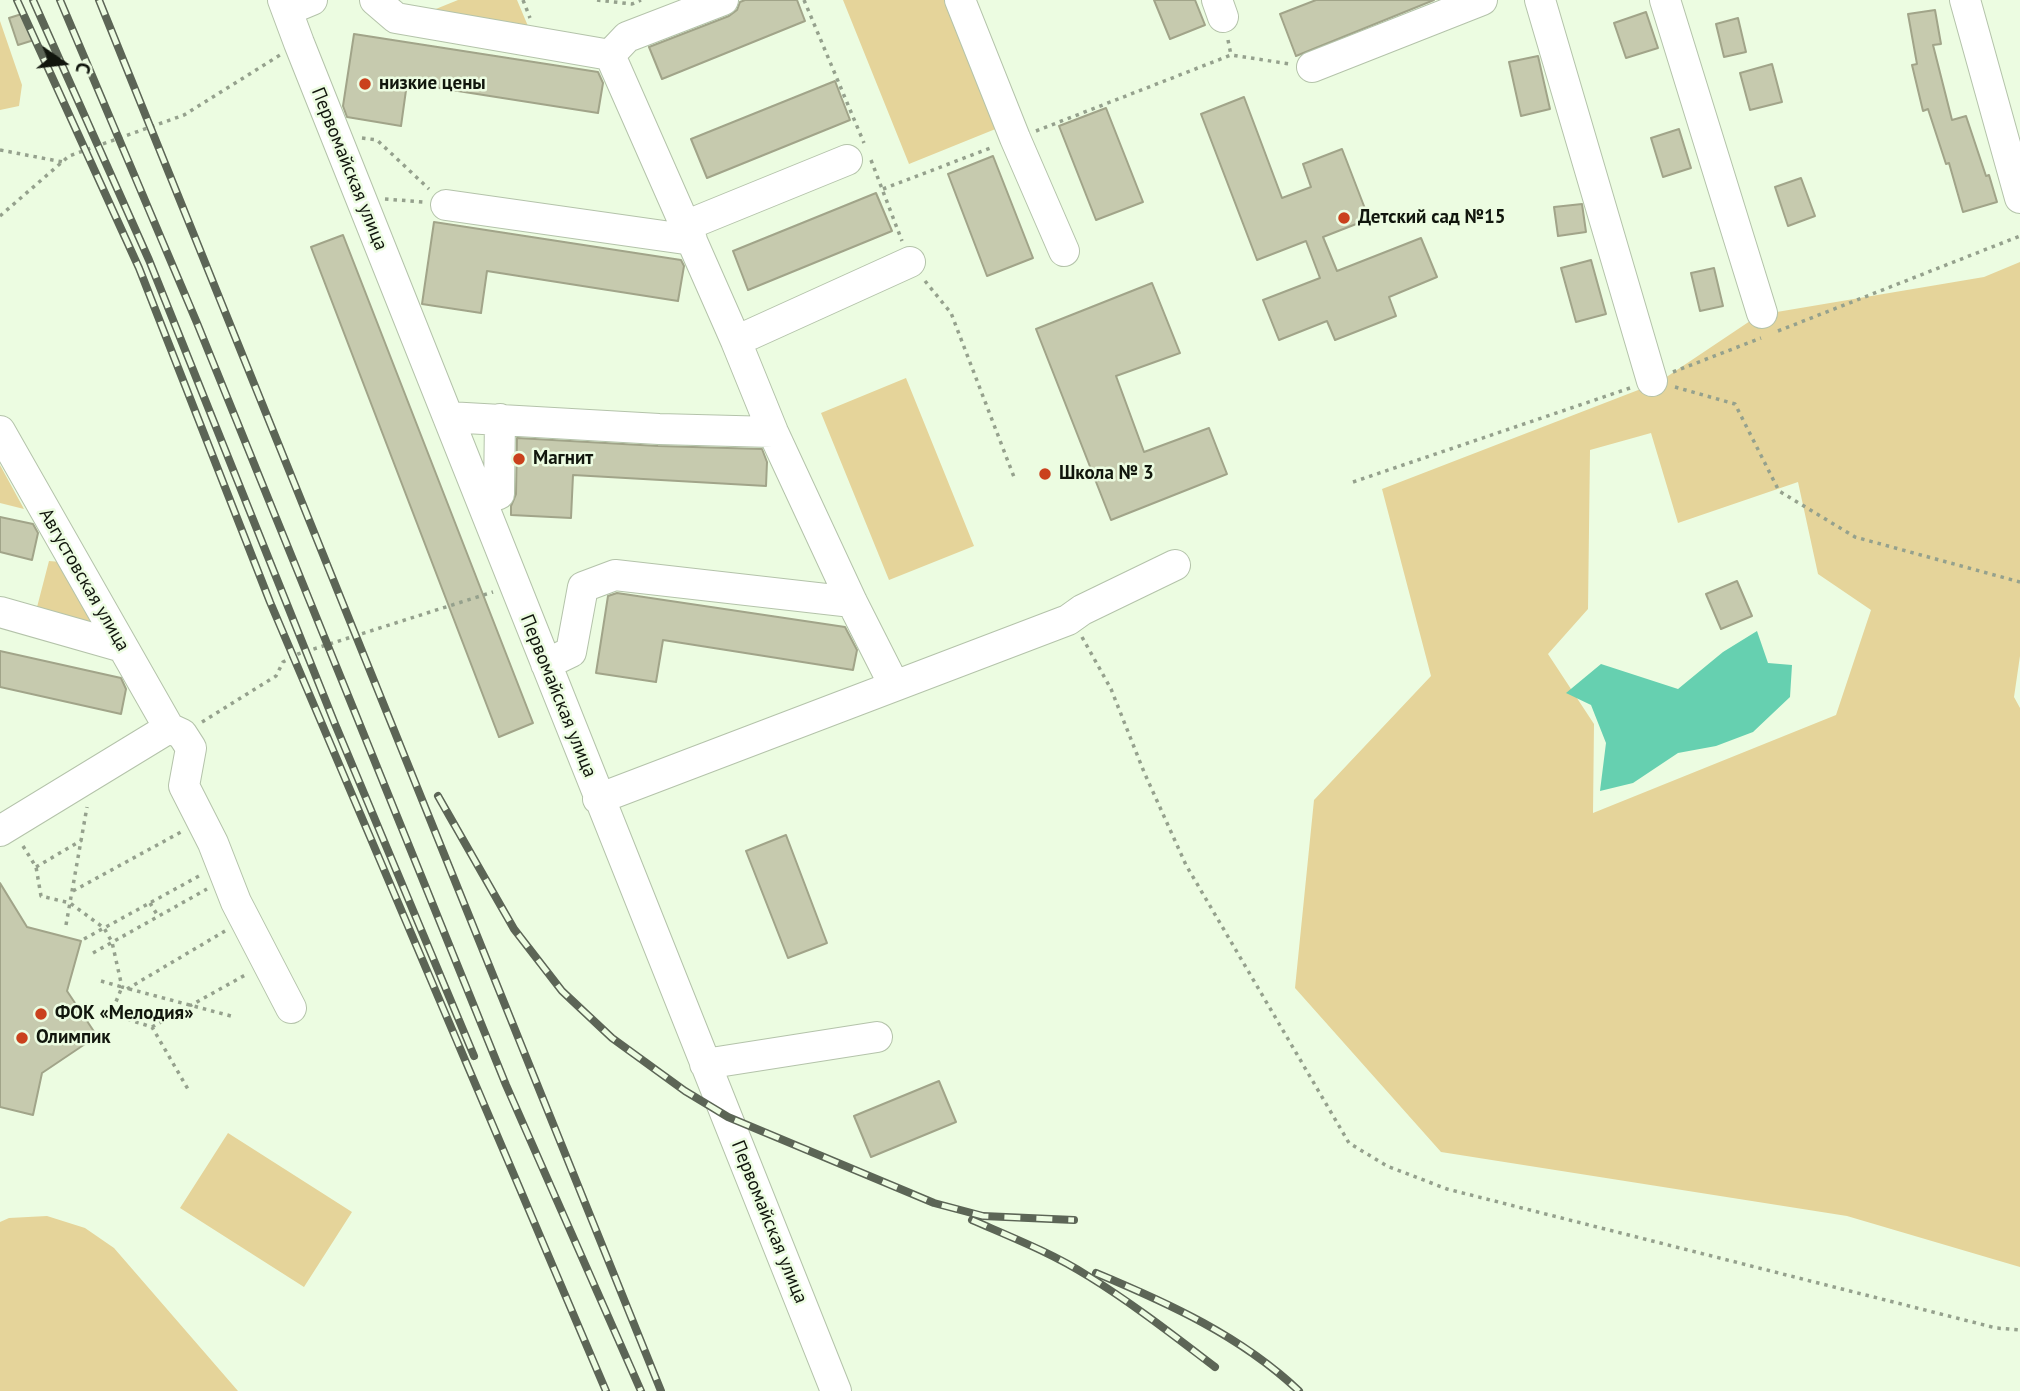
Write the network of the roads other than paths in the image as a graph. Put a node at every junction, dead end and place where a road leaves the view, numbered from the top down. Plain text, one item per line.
1 (375, 0) edge
2 (723, 0) edge
3 (960, 0) edge
4 (1482, 0) edge
5 (1541, 0) edge
6 (1665, 0) edge
7 (1965, 0) edge
8 (294, 4) edge
9 (610, 55) junction
10 (1312, 66) road end
11 (861, 155) road end
12 (2020, 198) edge
13 (446, 205) road end
14 (689, 233) junction
15 (1064, 251) dead end
16 (910, 262) road end
17 (1762, 313) dead end
18 (736, 341) junction
19 (1653, 381) road end
20 (449, 417) junction
21 (500, 419) junction
22 (0, 431) edge
23 (773, 432) junction
24 (481, 500) junction
25 (1175, 565) dead end
26 (852, 602) junction
27 (0, 612) edge
28 (123, 648) junction
29 (546, 664) junction
30 (894, 685) junction
31 (176, 731) junction
32 (598, 799) junction
33 (11, 839) edge
34 (291, 1008) dead end
35 (877, 1037) dead end
36 (705, 1064) junction
37 (836, 1391) edge

1 - 9 street
2 - 9 street
3 - 15 street
4 - 10 street
5 - 19 street
6 - 17 street
7 - 12 street
8 - 20 street, Первомайская улица
9 - 14 street
11 - 14 street
13 - 14 street
14 - 18 street
16 - 18 street
18 - 23 street
20 - 21 street
20 - 24 street, Первомайская улица
21 - 23 street
21 - 24 street
22 - 28 street, Августовская улица
23 - 26 street
24 - 29 street, Первомайская улица
25 - 30 street
26 - 29 street
26 - 30 street
27 - 28 street
28 - 31 street, Августовская улица
29 - 32 street, Первомайская улица
30 - 32 street
31 - 33 street
31 - 34 street, Августовская улица
32 - 36 street, Первомайская улица
35 - 36 street
36 - 37 street, Первомайская улица

